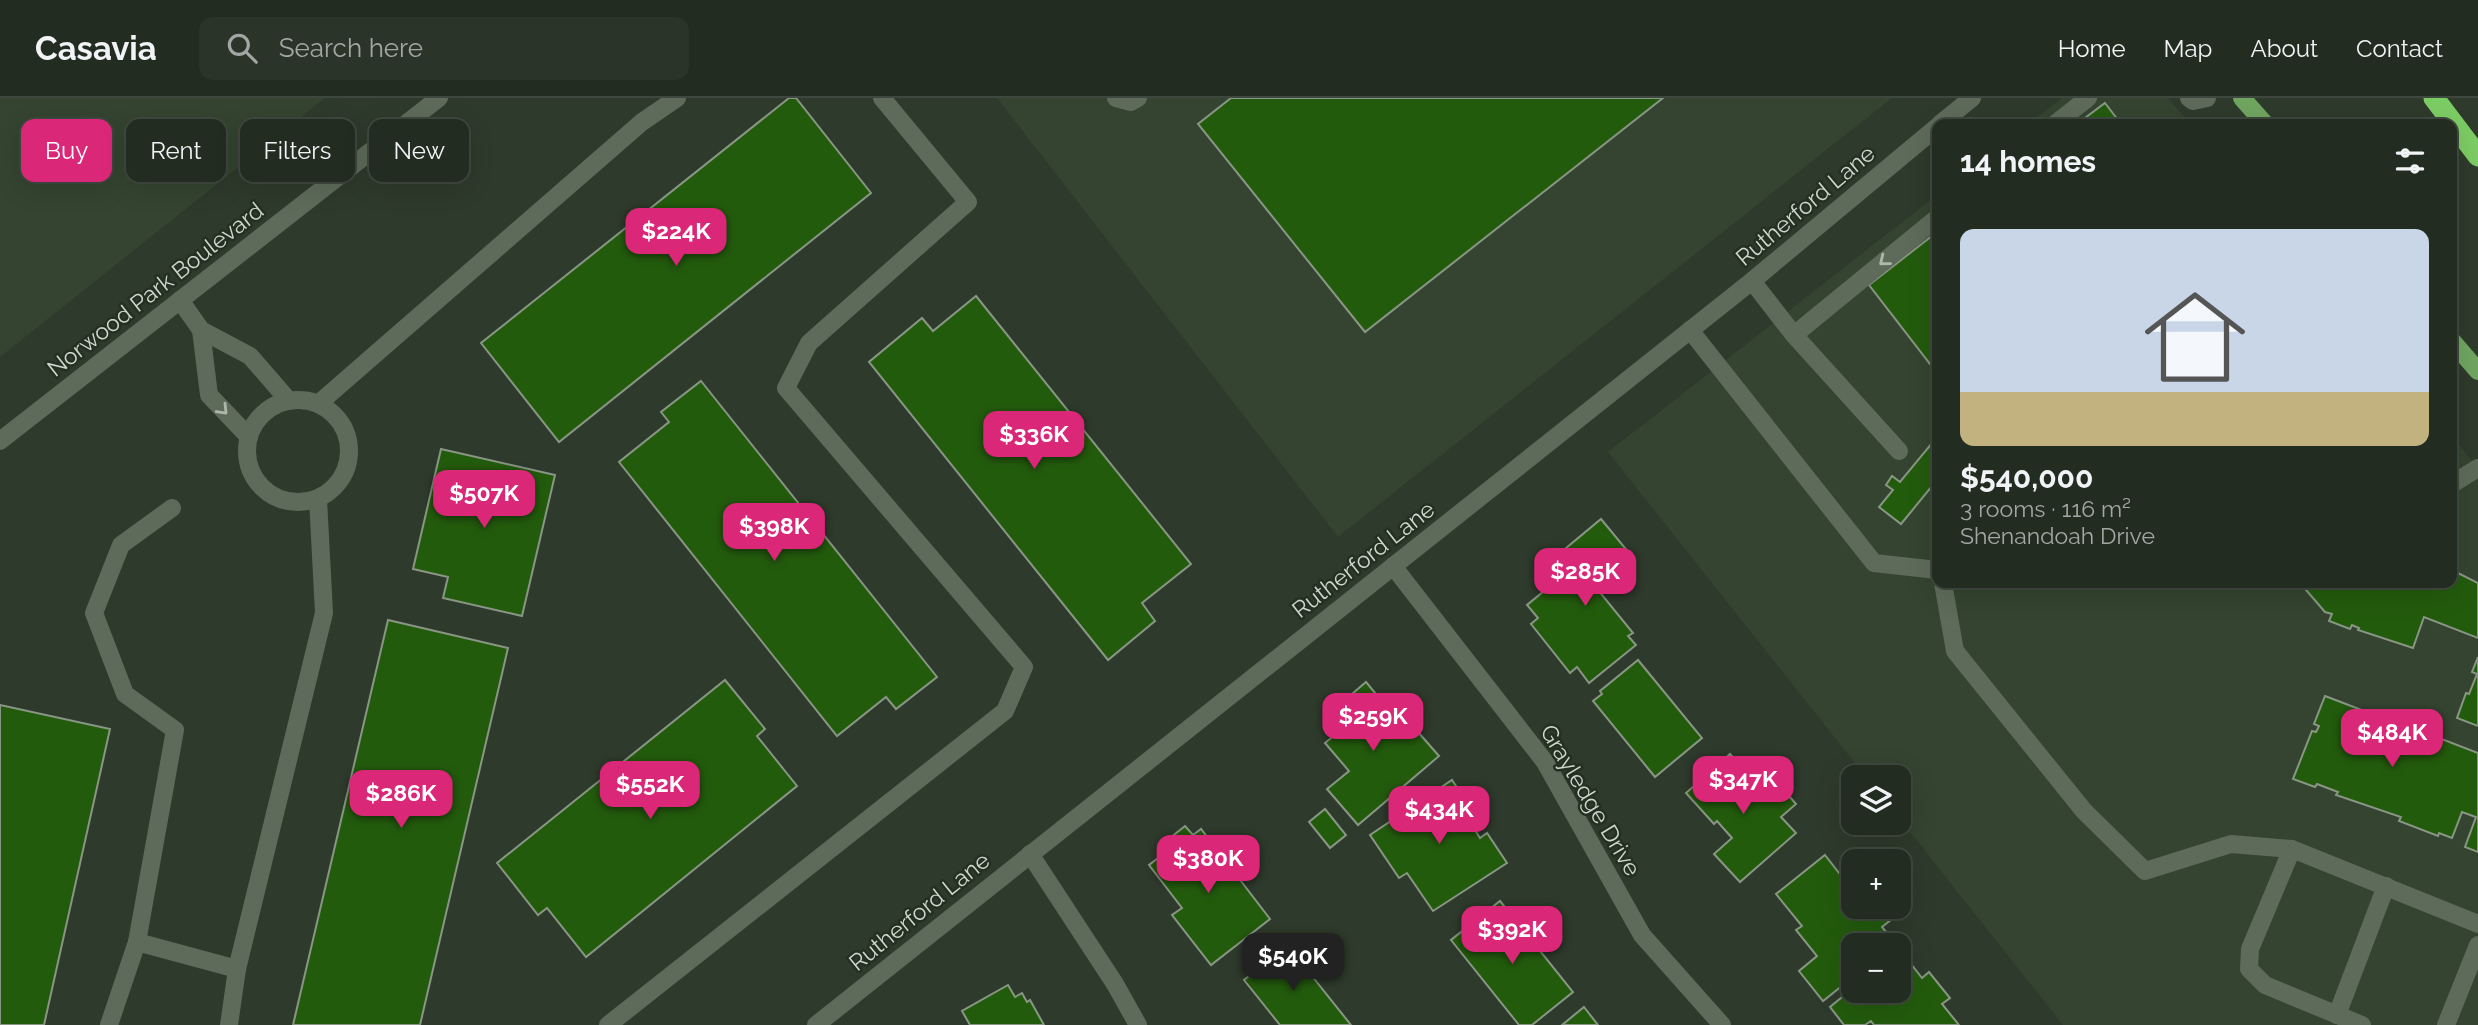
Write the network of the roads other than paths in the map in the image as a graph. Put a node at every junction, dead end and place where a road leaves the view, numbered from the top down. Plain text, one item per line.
1 (439, 98) edge
2 (677, 98) edge
3 (882, 98) edge
4 (1116, 98) edge
5 (1138, 98) edge
6 (1972, 98) edge
7 (2088, 98) edge
8 (2189, 98) edge
9 (2207, 98) edge
10 (2242, 98) edge
11 (2420, 98) edge
12 (2434, 98) edge
13 (1947, 119) edge
14 (2061, 119) edge
15 (2261, 119) edge
16 (2439, 119) edge
17 (2449, 119) edge
18 (2457, 129) edge
19 (1932, 132) edge
20 (2457, 137) edge
21 (2478, 158) edge
22 (1932, 222) edge
23 (1752, 281) junction
24 (180, 300) junction
25 (201, 330) junction
26 (1690, 330) junction
27 (1794, 335) junction
28 (2457, 347) edge
29 (2478, 371) edge
30 (289, 401) junction
31 (318, 404) junction
32 (249, 437) junction
33 (0, 441) edge
34 (1899, 451) dead end
35 (2478, 468) edge
36 (2457, 481) edge
37 (318, 499) junction
38 (172, 508) dead end
39 (1393, 566) junction
40 (1932, 570) edge
41 (1944, 588) edge
42 (2292, 849) junction
43 (1030, 854) junction
44 (2386, 886) junction
45 (2478, 924) edge
46 (137, 942) junction
47 (2478, 945) edge
48 (237, 969) junction
49 (2337, 1015) junction
50 (109, 1025) edge
51 (229, 1025) edge
52 (608, 1025) edge
53 (816, 1025) edge
54 (1138, 1025) edge
55 (1722, 1025) edge
56 (2362, 1025) edge
57 (2446, 1025) edge

1 - 24 street, Norwood Park Boulevard
2 - 31 street
3 - 52 street
4 - 5 street
6 - 13 street, Rutherford Lane
7 - 14 street
8 - 9 street
10 - 15 main road
11 - 16 highway
12 - 17 highway
18 - 21 highway
19 - 23 street, Rutherford Lane
20 - 21 highway
22 -> 27 street
23 - 26 street, Rutherford Lane
23 - 27 street
24 - 25 street
24 - 33 street, Norwood Park Boulevard
25 - 30 street
25 -> 32 street
26 - 39 street, Rutherford Lane
26 - 40 street
27 - 34 street
28 - 29 main road
30 - 31 street
30 - 32 street
31 - 37 street
32 - 37 street
35 - 36 street
37 - 48 street
38 - 46 street
39 - 43 street, Rutherford Lane
39 - 55 street, Grayledge Drive
41 - 42 street
42 - 44 street
42 - 49 street
43 - 53 street, Rutherford Lane
43 - 54 street
44 - 45 street
44 - 49 street
46 - 48 street
46 - 50 street
47 - 57 street
48 - 51 street
49 - 56 street

